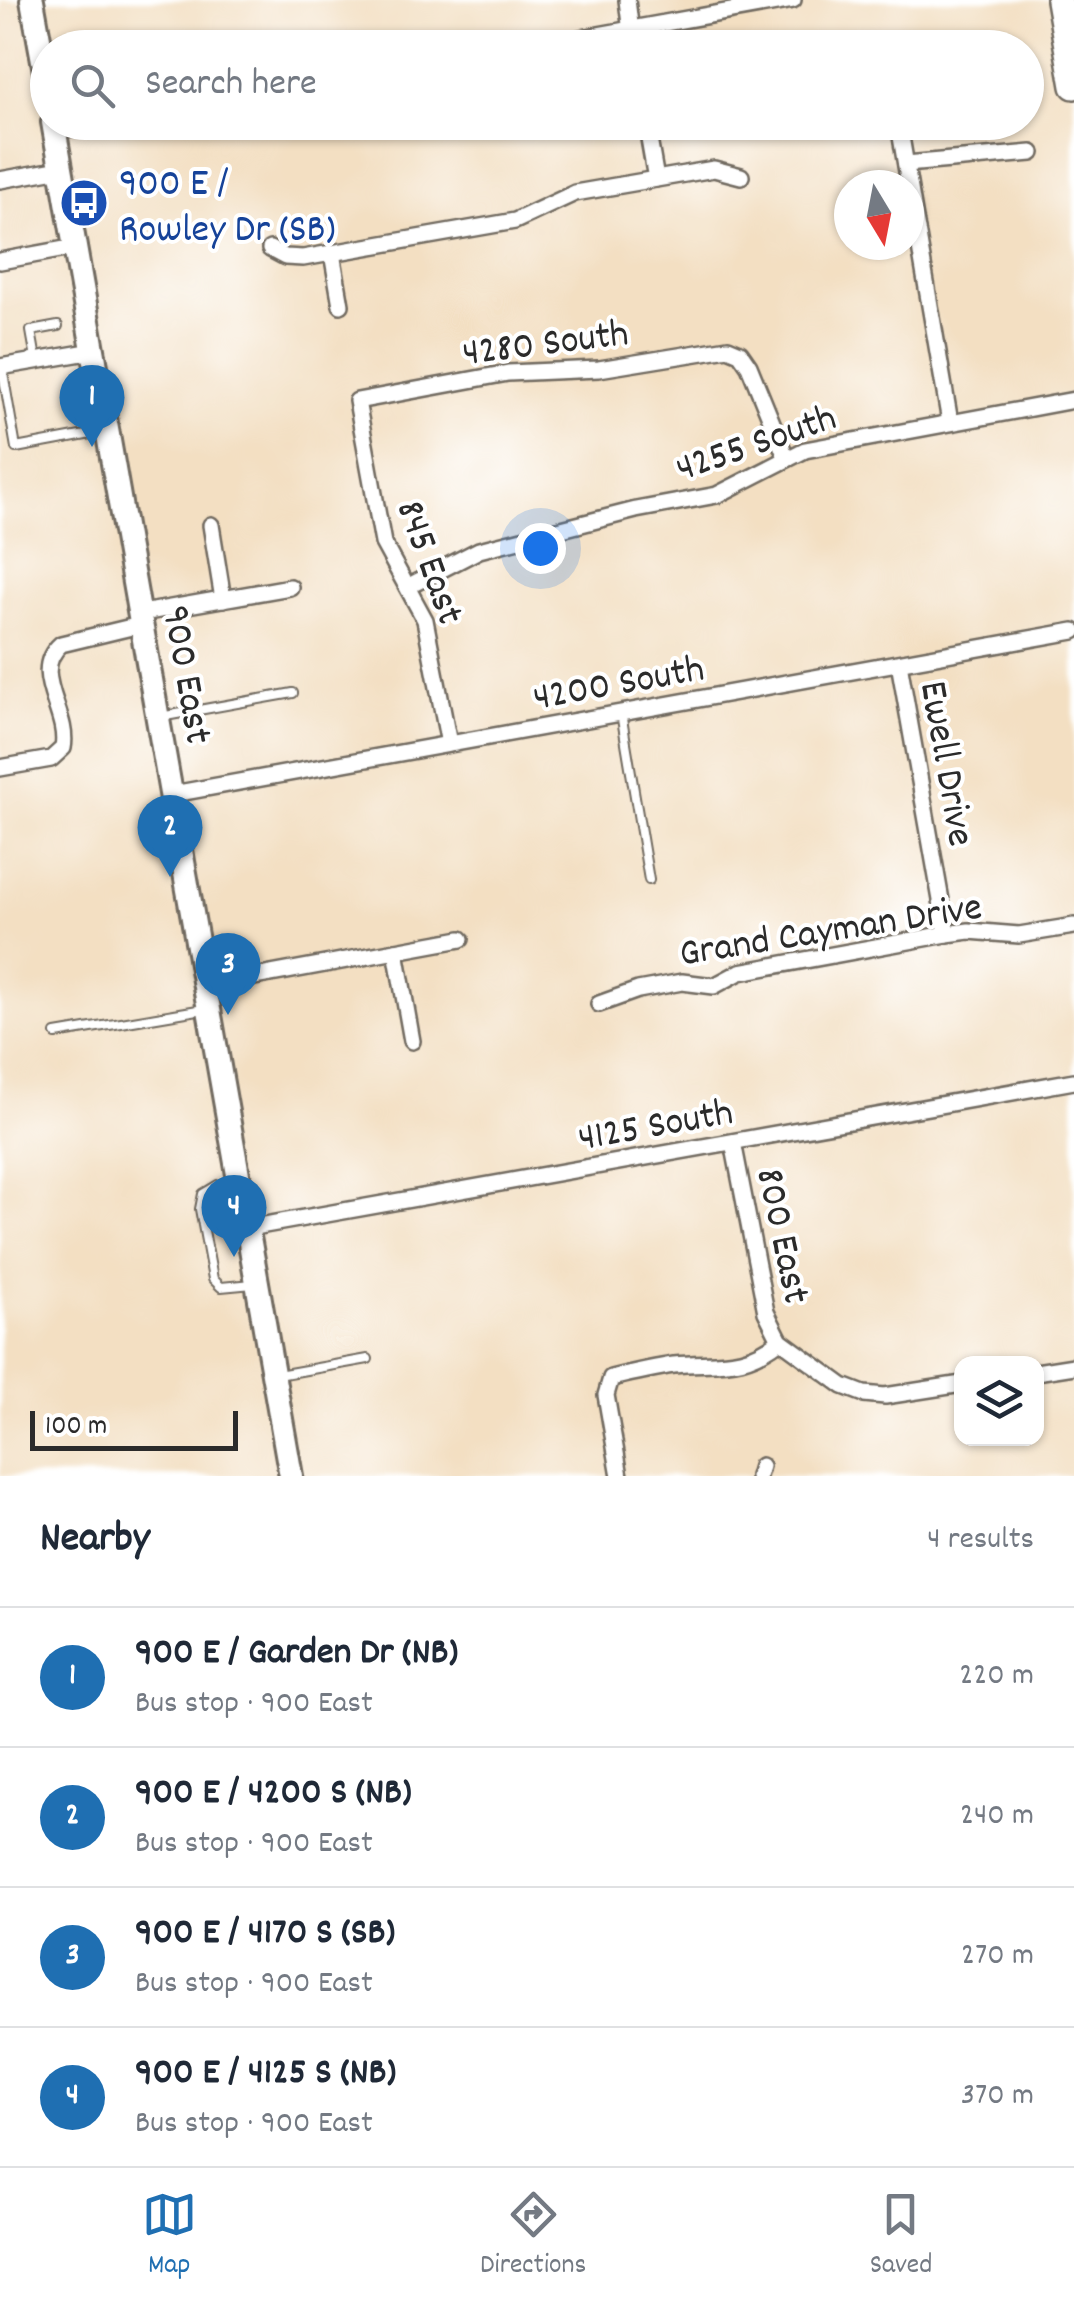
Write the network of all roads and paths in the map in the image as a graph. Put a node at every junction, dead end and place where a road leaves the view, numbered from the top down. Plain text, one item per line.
1 (32, 0) edge
2 (627, 0) edge
3 (793, 0) edge
4 (1059, 0) edge
5 (631, 29) junction
6 (37, 30) edge
7 (625, 30) edge
8 (1074, 86) edge
9 (56, 140) edge
10 (649, 140) edge
11 (902, 140) edge
12 (1032, 153) dead end
13 (906, 164) junction
14 (61, 169) junction
15 (740, 176) dead end
16 (656, 179) junction
17 (0, 180) edge
18 (76, 247) junction
19 (270, 249) dead end
20 (332, 253) junction
21 (0, 261) edge
22 (341, 305) dead end
23 (58, 326) dead end
24 (94, 351) junction
25 (36, 361) junction
26 (1, 367) edge
27 (1074, 400) edge
28 (357, 401) joint
29 (950, 422) junction
30 (109, 431) junction
31 (786, 457) junction
32 (211, 524) dead end
33 (409, 586) junction
34 (290, 587) dead end
35 (224, 599) junction
36 (144, 623) junction
37 (1074, 631) edge
38 (899, 663) junction
39 (293, 693) dead end
40 (621, 713) junction
41 (160, 718) junction
42 (449, 744) junction
43 (0, 768) edge
44 (173, 794) junction
45 (649, 880) dead end
46 (1074, 926) edge
47 (948, 934) junction
48 (461, 940) dead end
49 (396, 951) junction
50 (209, 996) junction
51 (598, 1004) dead end
52 (56, 1034) dead end
53 (412, 1041) dead end
54 (1074, 1081) edge
55 (733, 1142) junction
56 (240, 1181) junction
57 (248, 1228) junction
58 (258, 1283) junction
59 (780, 1340) junction
60 (368, 1359) dead end
61 (1074, 1366) edge
62 (1044, 1371) edge
63 (274, 1376) junction
64 (954, 1385) edge
65 (291, 1476) edge
66 (620, 1476) edge

1 - 6 main road
2 - 5 street
3 - 5 street
4 - 8 main road
5 - 7 street
9 - 14 main road, 900 East
10 - 16 street
11 - 13 street
12 - 13 street
13 - 29 street
14 - 17 street
14 - 18 main road, 900 East
15 - 16 street
16 - 20 street
18 - 21 street
18 - 24 main road, 900 East
19 - 20 street
20 - 22 street
23 - 25 lane
24 - 25 street
24 - 30 main road, 900 East
25 - 26 street
26 - 30 lane
27 - 29 street, 4255 South
28 - 31 street, 4280 South
28 - 33 street, 845 East
29 - 31 street, 4255 South
30 - 36 main road, 900 East
31 - 33 street, 4255 South
32 - 35 street
33 - 42 street, 845 East
34 - 35 street
35 - 36 street
36 - 41 main road, 900 East
36 - 43 street
37 - 38 street, 4200 South
38 - 40 street, 4200 South
38 - 47 street, Ewell Drive
39 - 41 lane
40 - 42 street, 4200 South
40 - 45 lane
41 - 44 main road, 900 East
42 - 44 street, 4200 South
44 - 50 main road, 900 East
46 - 47 street, Grand Cayman Drive
47 - 51 street, Grand Cayman Drive
48 - 49 street
49 - 50 street
49 - 53 street
50 - 52 lane
50 - 56 main road, 900 East
54 - 55 street, 4125 South
55 - 57 street, 4125 South
55 - 59 street, 800 East
56 - 57 main road, 900 East
56 - 58 lane
57 - 58 main road, 900 East
58 - 63 main road, 900 East
59 - 64 street
59 - 66 street
60 - 63 lane
61 - 62 street
63 - 65 main road, 900 East

